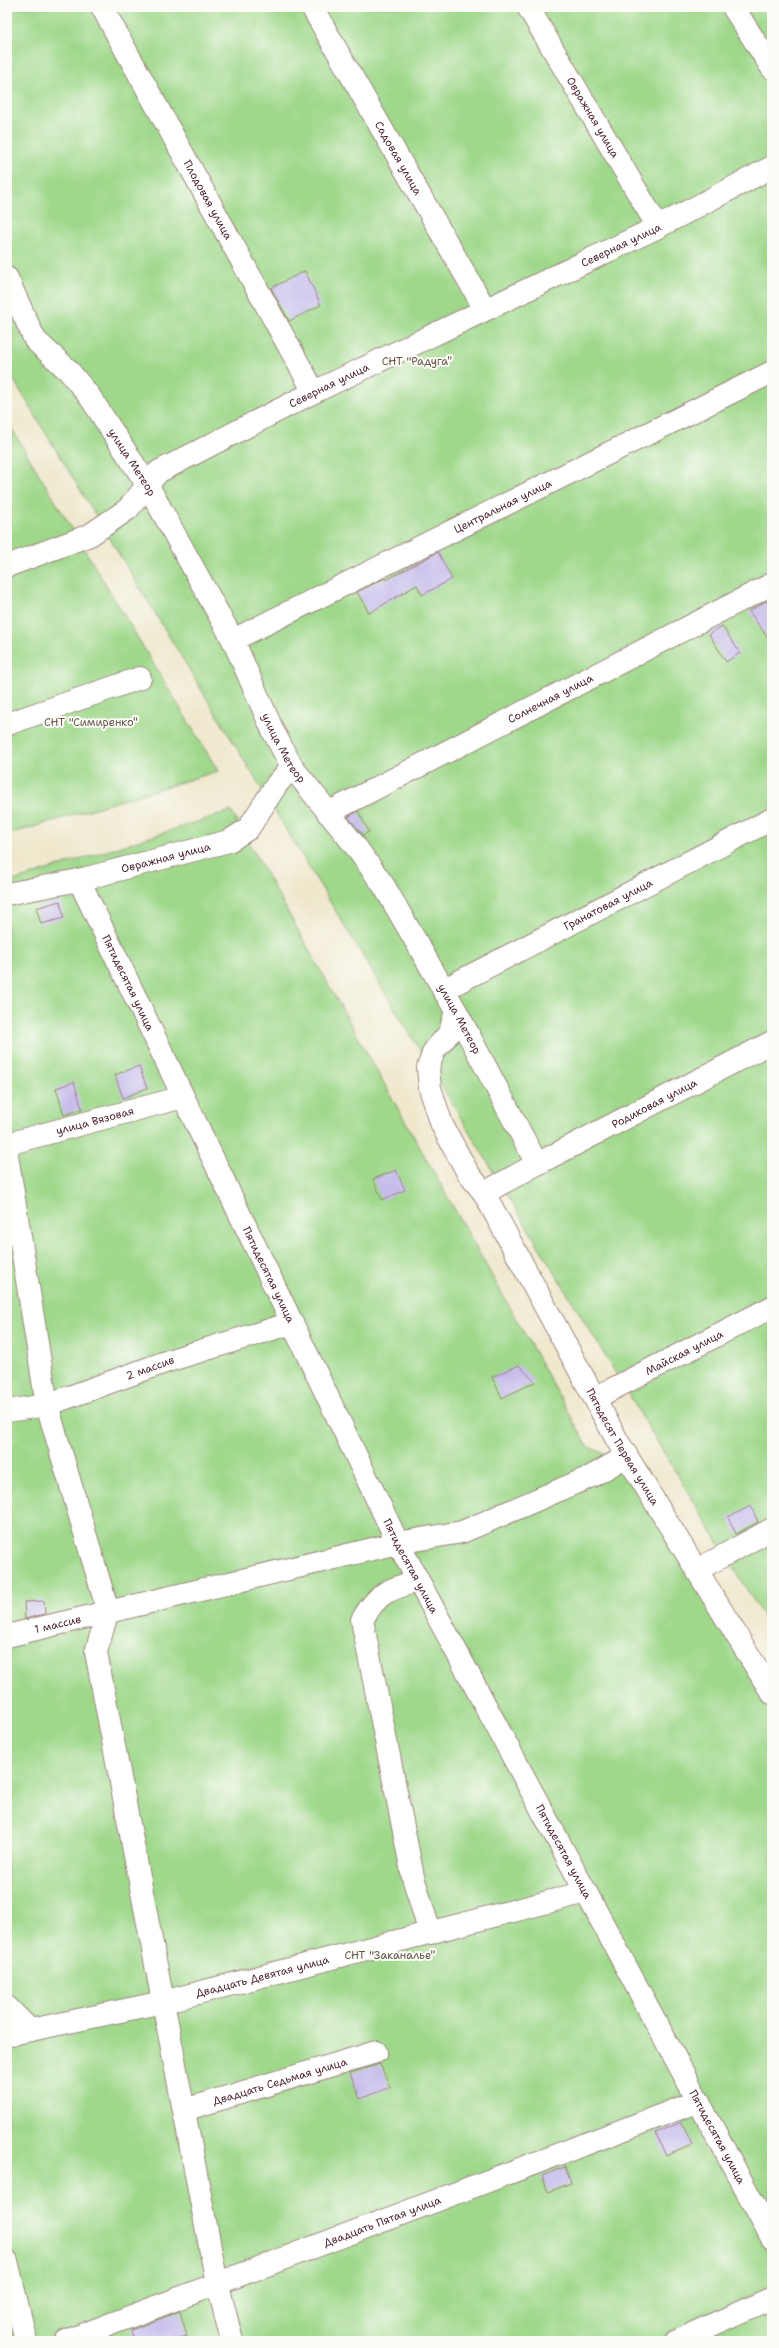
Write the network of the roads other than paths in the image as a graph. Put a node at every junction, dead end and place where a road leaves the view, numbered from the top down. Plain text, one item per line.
1 (102, 7) edge
2 (312, 7) edge
3 (528, 7) edge
4 (733, 7) edge
5 (772, 68) edge
6 (772, 167) edge
7 (658, 227) junction
8 (7, 278) edge
9 (486, 309) junction
10 (772, 372) edge
11 (314, 392) junction
12 (148, 486) junction
13 (7, 566) edge
14 (772, 584) edge
15 (233, 640) junction
16 (140, 678) dead end
17 (7, 724) edge
18 (292, 767) junction
19 (328, 813) junction
20 (772, 819) edge
21 (79, 880) junction
22 (7, 894) edge
23 (443, 990) junction
24 (456, 1011) junction
25 (772, 1042) edge
26 (183, 1097) junction
27 (7, 1144) edge
28 (7, 1155) edge
29 (537, 1164) junction
30 (484, 1193) junction
31 (772, 1307) edge
32 (292, 1322) junction
33 (595, 1398) junction
34 (47, 1404) junction
35 (7, 1411) edge
36 (627, 1456) junction
37 (772, 1529) edge
38 (398, 1543) junction
39 (697, 1570) junction
40 (418, 1581) junction
41 (108, 1611) junction
42 (7, 1636) edge
43 (772, 1693) edge
44 (586, 1892) junction
45 (430, 1933) junction
46 (163, 2002) junction
47 (7, 2008) edge
48 (30, 2030) junction
49 (7, 2035) edge
50 (376, 2052) dead end
51 (699, 2101) junction
52 (184, 2110) junction
53 (772, 2238) edge
54 (7, 2262) edge
55 (218, 2285) junction
56 (772, 2298) edge
57 (26, 2341) edge
58 (66, 2341) edge
59 (232, 2341) edge
60 (676, 2341) edge

1 - 11 street, Плодовая улица
2 - 9 street, Садовая улица
3 - 7 street, Овражная улица
4 - 5 street
6 - 7 street, Северная улица
7 - 9 street, Северная улица
8 - 12 street, улица Метеор
9 - 11 street, Северная улица
10 - 15 street, Центральная улица
11 - 12 street, Северная улица
12 - 13 street, Северная улица
12 - 15 street, улица Метеор
14 - 19 street, Солнечная улица
15 - 18 street, улица Метеор
16 - 17 street
18 - 19 street, улица Метеор
18 - 21 street, Овражная улица
19 - 23 street, улица Метеор
20 - 23 street, Гранатовая улица
21 - 22 street, Овражная улица
21 - 26 street, Пятидесятая улица
23 - 24 street, улица Метеор
24 - 29 street, улица Метеор
24 - 30 street, Пятьдесят Первая улица
25 - 29 street, Родиковая улица
26 - 27 street, улица Вязовая
26 - 32 street, Пятидесятая улица
28 - 34 street
29 - 30 street
30 - 33 street, Пятьдесят Первая улица
31 - 33 street, Майская улица
32 - 34 street, 2 массив
32 - 38 street, Пятидесятая улица
33 - 36 street, Пятьдесят Первая улица
34 - 35 street, 2 массив
34 - 41 street
36 - 38 street, 1 массив
36 - 39 street, Пятьдесят Первая улица
37 - 39 street
38 - 40 street, Пятидесятая улица
38 - 41 street, 1 массив
39 - 43 street, Пятьдесят Первая улица
40 - 44 street, Пятидесятая улица
40 - 45 street
41 - 42 street, 1 массив
41 - 46 street
44 - 45 street, Двадцать Девятая улица
44 - 51 street, Пятидесятая улица
45 - 46 street, Двадцать Девятая улица
46 - 48 street, Двадцать Девятая улица
46 - 52 street
47 - 48 street
48 - 49 street, Двадцать Девятая улица
50 - 52 street, Двадцать Седьмая улица
51 - 53 street, Пятидесятая улица
51 - 55 street, Двадцать Пятая улица
52 - 55 street
54 - 57 street
55 - 58 street, Двадцать Пятая улица
55 - 59 street
56 - 60 street

